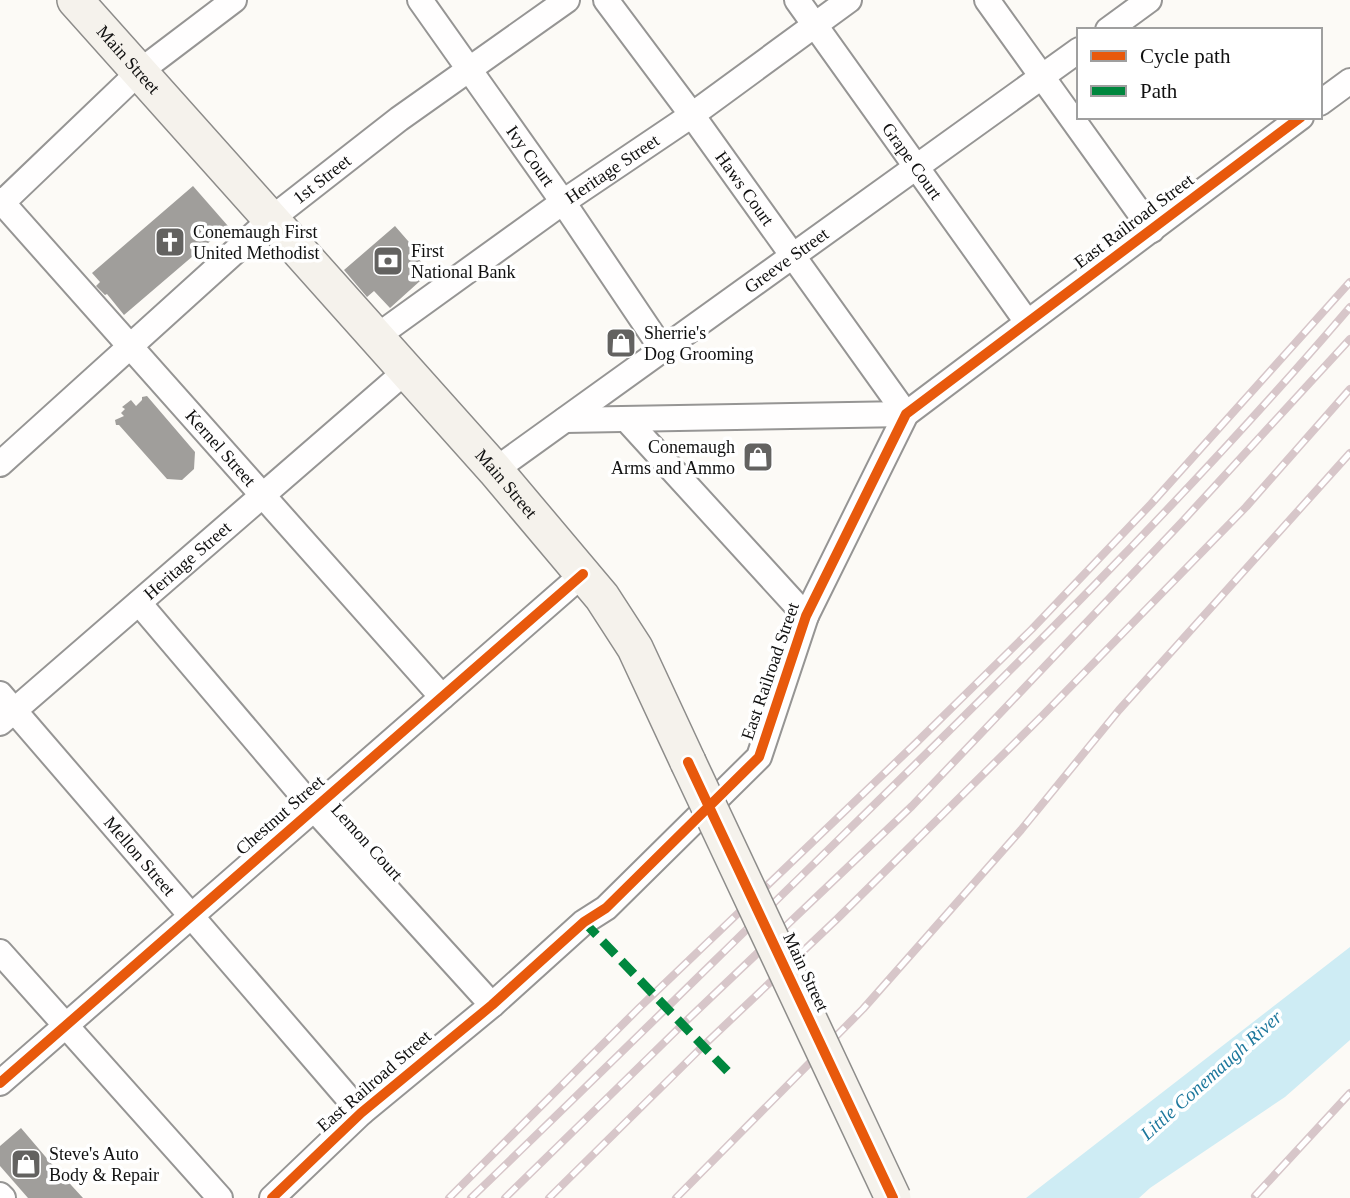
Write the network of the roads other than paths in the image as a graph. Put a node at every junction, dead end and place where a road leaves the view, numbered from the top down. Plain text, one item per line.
1 (75, 0) edge
2 (234, 0) edge
3 (420, 0) edge
4 (567, 0) edge
5 (606, 0) edge
6 (797, 0) edge
7 (849, 0) edge
8 (987, 0) edge
9 (1149, 0) edge
10 (814, 24) junction
11 (1111, 28) edge
12 (1077, 51) edge
13 (469, 70) junction
14 (139, 72) junction
15 (1042, 77) junction
16 (1350, 81) edge
17 (1322, 102) edge
18 (692, 115) junction
19 (1298, 119) edge
20 (918, 167) junction
21 (1, 202) edge
22 (563, 202) junction
23 (271, 219) junction
24 (1152, 230) junction
25 (792, 257) junction
26 (1027, 322) junction
27 (376, 337) junction
28 (130, 346) junction
29 (662, 349) junction
30 (406, 371) junction
31 (906, 414) junction
32 (626, 419) junction
33 (565, 420) junction
34 (0, 464) edge
35 (495, 470) junction
36 (263, 495) junction
37 (583, 574) junction
38 (139, 603) junction
39 (806, 616) junction
40 (442, 696) junction
41 (5, 709) edge
42 (314, 809) junction
43 (191, 916) junction
44 (0, 952) edge
45 (492, 1005) junction
46 (65, 1026) junction
47 (0, 1083) edge
48 (361, 1113) junction
49 (220, 1198) edge
50 (272, 1198) edge
51 (893, 1198) edge

1 - 14 main road, Main Street
2 - 14 street
3 - 13 street, Ivy Court
4 - 13 street, 1st Street
5 - 18 street, Haws Court
6 - 10 street, Grape Court
7 - 10 street, Heritage Street
8 - 15 street
9 - 11 street
10 - 18 street, Heritage Street
10 - 20 street, Grape Court
12 - 15 street, Greeve Street
13 - 22 street, Ivy Court
13 - 23 street, 1st Street
14 - 21 street
14 - 23 main road, Main Street
15 - 20 street, Greeve Street
15 - 24 street
16 - 17 street
18 - 22 street, Heritage Street
18 - 25 street, Haws Court
19 - 24 street, East Railroad Street
20 - 25 street, Greeve Street
20 - 26 street, Grape Court
21 - 28 street, Kernel Street
22 - 27 street, Heritage Street
22 - 29 street, Ivy Court
23 - 27 main road, Main Street
23 - 28 street, 1st Street
24 - 26 street, East Railroad Street
25 - 29 street, Greeve Street
25 - 31 street, Haws Court
26 - 31 street, East Railroad Street
27 - 30 main road, Main Street
28 - 34 street, 1st Street
28 - 36 street, Kernel Street
29 - 33 street, Greeve Street
30 - 35 main road, Main Street
30 - 36 street, Heritage Street
31 - 32 street
31 - 39 street, East Railroad Street
32 - 33 street
32 - 39 street
33 - 35 street, Greeve Street
35 - 37 main road, Main Street
36 - 38 street, Heritage Street
36 - 40 street, Kernel Street
37 - 40 street, Chestnut Street
37 - 51 main road, Main Street, bridge
38 - 41 street, Heritage Street
38 - 42 street, Lemon Court
39 - 45 street, East Railroad Street
40 - 42 street, Chestnut Street
41 - 43 street, Mellon Street
42 - 43 street, Chestnut Street
42 - 45 street, Lemon Court
43 - 46 street, Chestnut Street
43 - 48 street, Mellon Street
44 - 46 street
45 - 48 street, East Railroad Street
46 - 47 street, Chestnut Street
46 - 49 street
48 - 50 street, East Railroad Street

